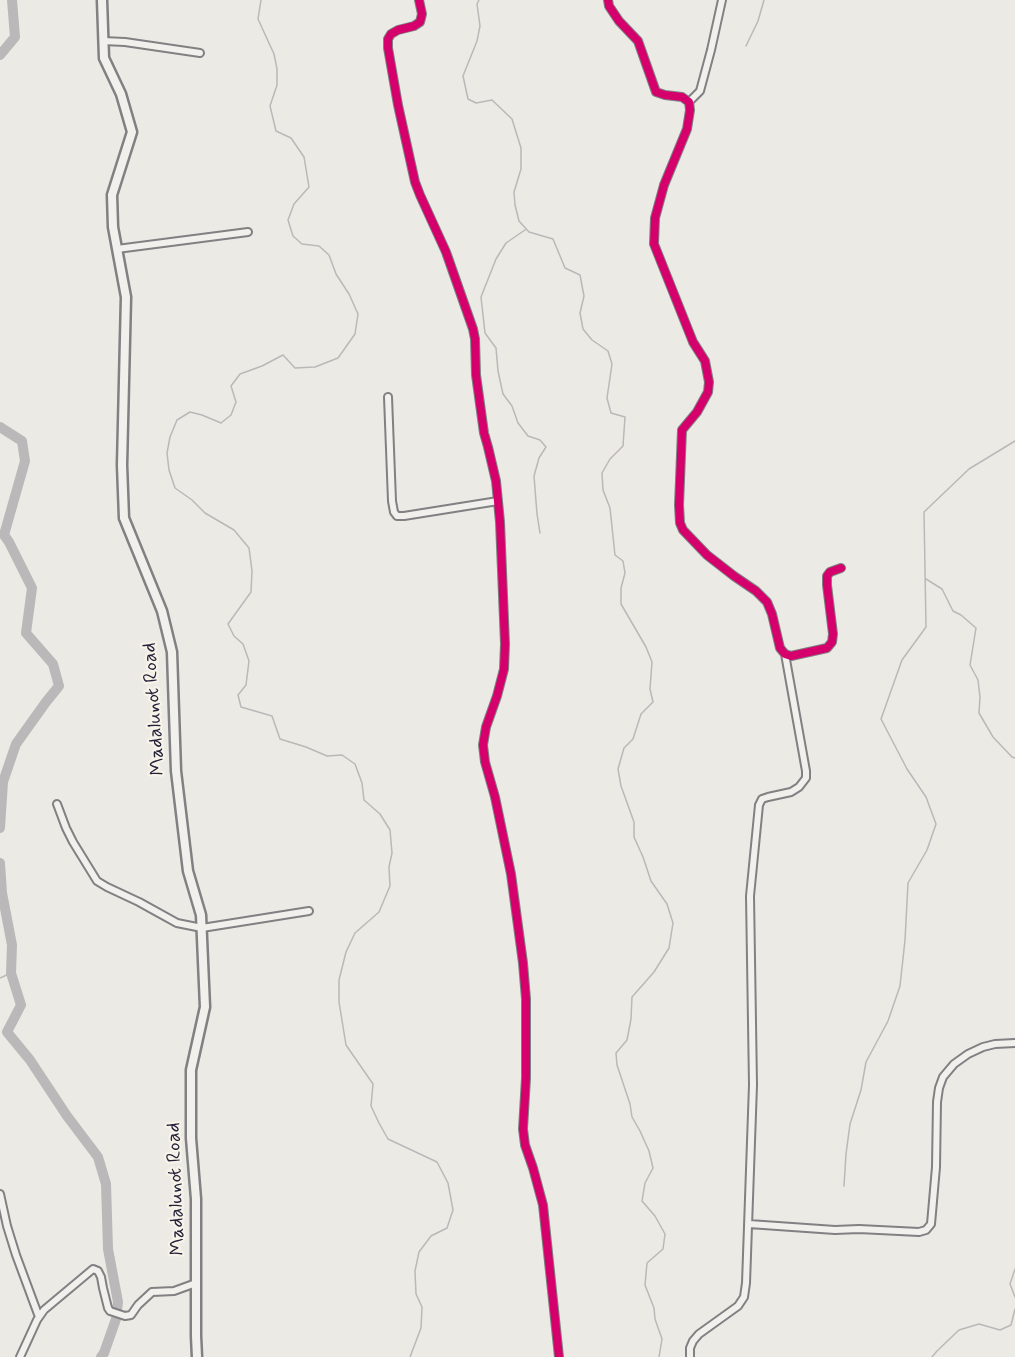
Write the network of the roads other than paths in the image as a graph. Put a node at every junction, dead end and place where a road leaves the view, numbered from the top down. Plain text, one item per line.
1 (102, 0) edge
2 (419, 0) edge
3 (608, 0) edge
4 (722, 0) edge
5 (103, 41) junction
6 (200, 53) dead end
7 (689, 102) junction
8 (249, 232) dead end
9 (117, 249) junction
10 (388, 397) dead end
11 (498, 501) junction
12 (841, 568) dead end
13 (785, 654) junction
14 (57, 804) dead end
15 (309, 910) dead end
16 (202, 928) junction
17 (1015, 1043) edge
18 (0, 1194) edge
19 (749, 1224) junction
20 (196, 1282) junction
21 (39, 1317) junction
22 (20, 1357) edge
23 (197, 1357) edge
24 (559, 1357) edge
25 (690, 1357) edge

1 - 5 main road, Madalunot Road
2 - 11 street
3 - 7 street
4 - 7 street
5 - 6 street
5 - 9 main road, Madalunot Road
7 - 13 street
8 - 9 street
9 - 16 main road, Madalunot Road
10 - 11 street
11 - 24 street
12 - 13 street
13 - 19 street
14 - 16 street
15 - 16 street
16 - 20 main road, Madalunot Road
17 - 19 street
18 - 21 street
19 - 25 street
20 - 21 street
20 - 23 main road, Madalunot Road
21 - 22 street

